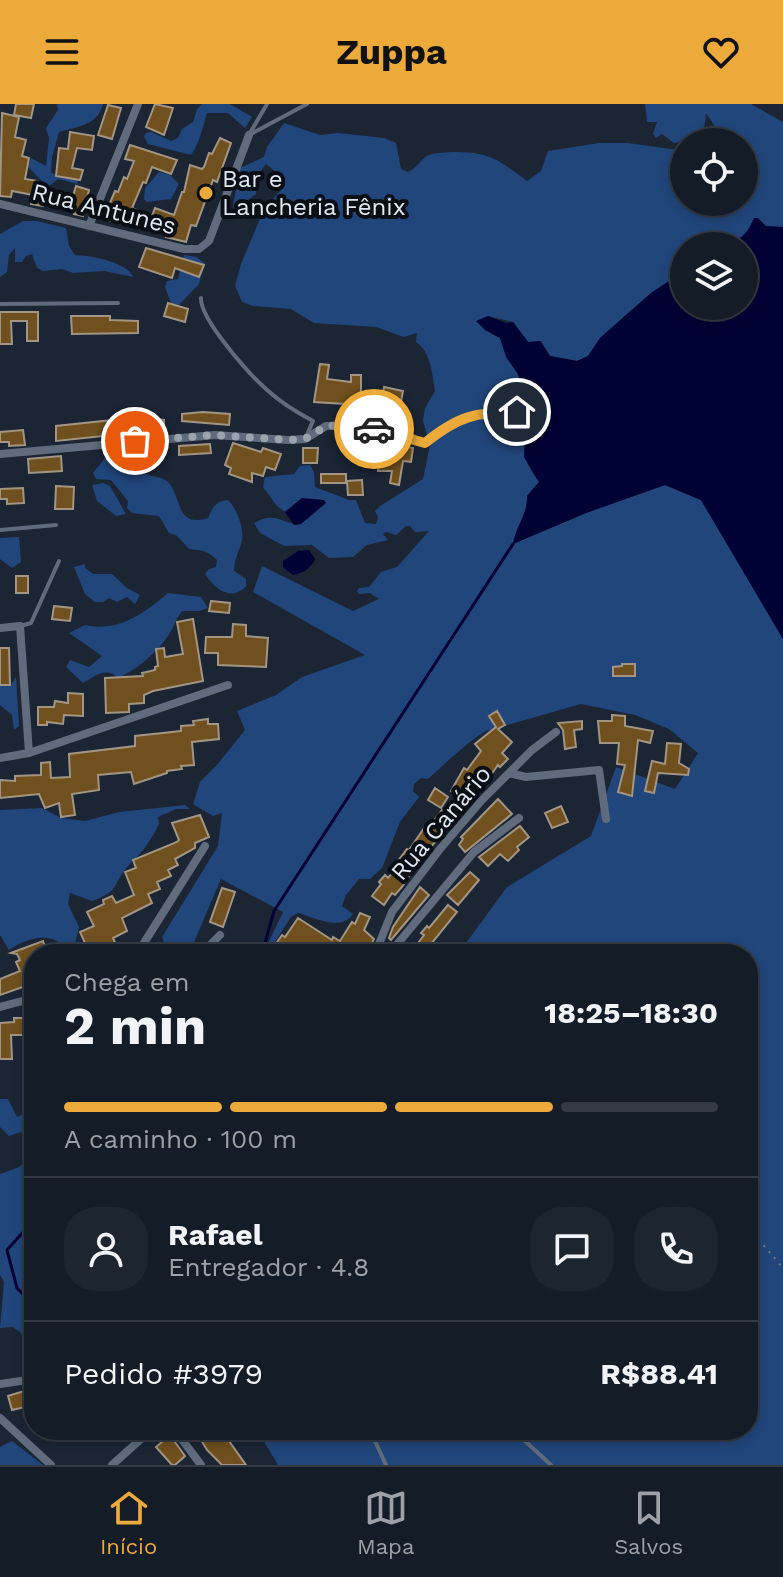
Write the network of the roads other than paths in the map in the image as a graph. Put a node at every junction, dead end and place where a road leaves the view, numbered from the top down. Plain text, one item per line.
1 (138, 104) edge
2 (267, 104) edge
3 (307, 104) edge
4 (249, 135) junction
5 (0, 204) edge
6 (89, 226) junction
7 (201, 298) dead end
8 (118, 303) dead end
9 (0, 304) edge
10 (517, 412) dead end
11 (413, 438) joint
12 (305, 439) junction
13 (0, 454) edge
14 (56, 525) dead end
15 (0, 530) edge
16 (59, 561) dead end
17 (20, 626) junction
18 (0, 628) edge
19 (228, 685) dead end
20 (556, 732) dead end
21 (29, 753) junction
22 (0, 758) edge
23 (509, 773) junction
24 (519, 818) dead end
25 (606, 819) dead end
26 (205, 846) dead end
27 (220, 935) dead end
28 (143, 944) edge
29 (211, 944) edge
30 (379, 944) edge
31 (397, 944) edge
32 (24, 1001) edge
33 (0, 1007) edge
34 (24, 1380) edge
35 (0, 1384) edge
36 (0, 1418) edge
37 (140, 1440) edge
38 (182, 1440) edge
39 (375, 1440) edge
40 (525, 1440) edge
41 (51, 1465) edge
42 (112, 1465) edge
43 (201, 1465) edge
44 (386, 1465) edge
45 (551, 1465) edge

1 - 6 street
2 - 4 lane
3 - 4 lane
4 - 6 street, Rua Antunes
5 - 6 street, Rua Antunes
7 - 12 lane
8 - 9 lane
10 - 11 lane
11 - 12 street
12 - 13 street
14 - 15 lane
16 - 17 lane
17 - 18 street
17 - 21 street
19 - 21 street
20 - 23 street, Rua Canário
21 - 22 street
23 - 25 street
23 - 30 street, Rua Canário
24 - 31 street, Rua Canário
26 - 28 street
27 - 29 street
32 - 33 street
34 - 35 street
36 - 41 street
37 - 42 street
38 - 43 street
39 - 44 lane
40 - 45 lane

